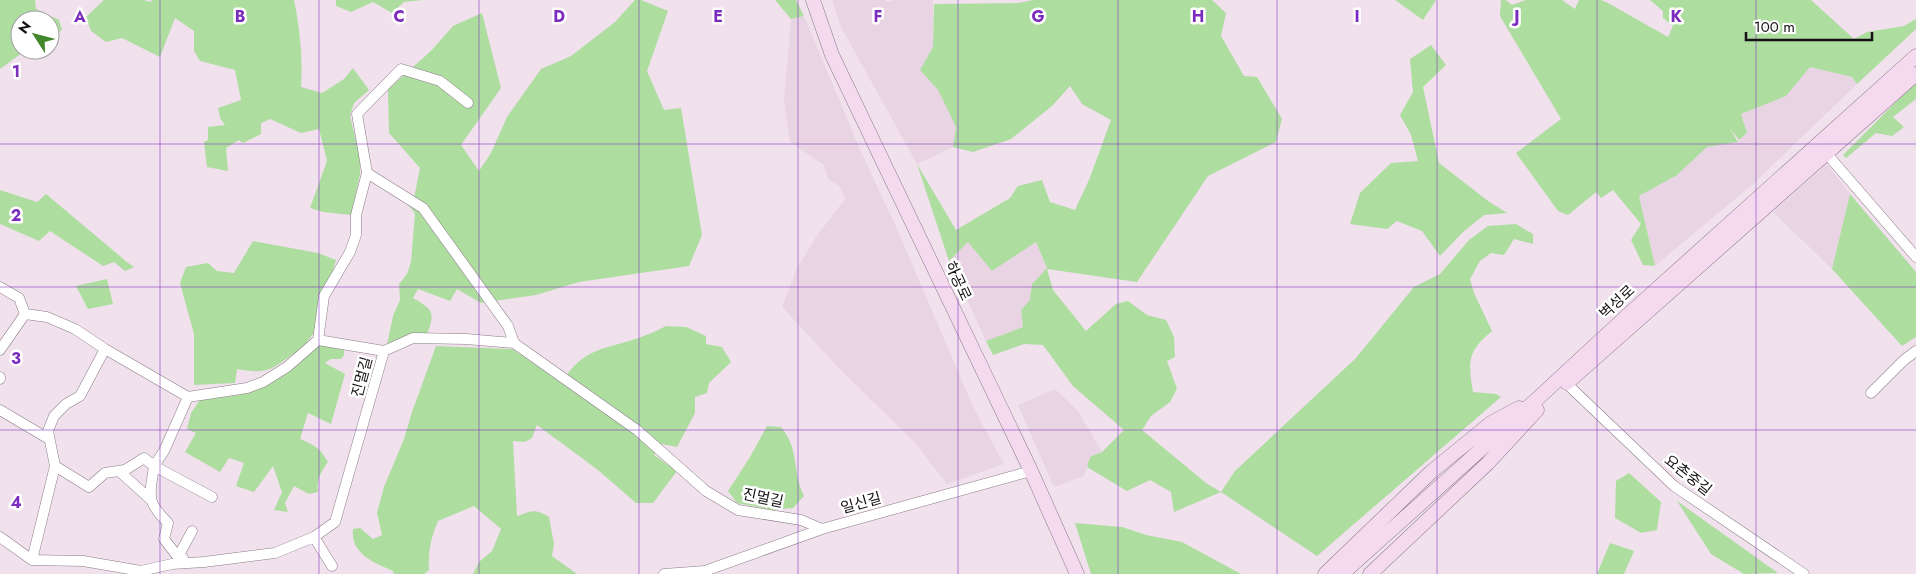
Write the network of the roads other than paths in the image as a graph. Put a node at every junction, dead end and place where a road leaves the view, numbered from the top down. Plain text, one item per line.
1 (813, 0) edge
2 (1916, 56) edge
3 (1916, 74) edge
4 (468, 103) dead end
5 (1827, 154) junction
6 (368, 173) junction
7 (1916, 257) edge
8 (0, 286) edge
9 (25, 314) junction
10 (318, 340) junction
11 (514, 343) junction
12 (105, 349) junction
13 (0, 350) edge
14 (1916, 350) edge
15 (384, 351) junction
16 (1561, 387) junction
17 (1871, 393) dead end
18 (188, 397) junction
19 (1536, 400) junction
20 (0, 410) edge
21 (48, 439) junction
22 (55, 466) junction
23 (154, 466) junction
24 (119, 471) junction
25 (1031, 471) junction
26 (212, 497) dead end
27 (150, 498) junction
28 (822, 529) junction
29 (192, 531) dead end
30 (314, 537) junction
31 (0, 538) edge
32 (178, 557) junction
33 (32, 560) junction
34 (204, 562) junction
35 (332, 566) dead end
36 (705, 572) edge
37 (664, 574) edge
38 (1077, 574) edge
39 (1325, 574) edge
40 (1342, 574) edge
41 (1352, 574) edge
42 (1370, 574) edge
43 (1804, 574) edge

1 - 25 main road, 하공로
2 - 19 main road, 벽성로
3 - 5 main road, 벽성로
4 - 6 street
5 - 7 street
5 - 16 main road, 벽성로
6 - 10 street
6 - 11 street
8 - 9 street
9 - 12 street
9 - 13 street
10 - 15 street
10 - 18 street
11 - 15 street, 진멀길
11 - 28 street, 진멀길
12 - 18 street
12 - 21 street
14 - 17 street
15 - 30 street, 진멀길
16 - 41 main road, 벽성로
16 - 42 main road
16 - 43 street, 요촌중길
18 - 23 street
19 - 39 main road
19 - 40 main road, 벽성로
20 - 21 street
21 - 22 street
22 - 24 street
22 - 33 street
23 - 24 street
23 - 26 street
23 - 27 street
24 - 27 street
25 - 28 street, 일신길
25 - 38 main road, 하공로
27 - 32 street
28 - 36 street, 일신길
29 - 32 street
30 - 34 street, 진멀길
30 - 35 street
31 - 33 street
32 - 34 street
33 - 34 street, 진멀길
36 - 37 street, 일신길

